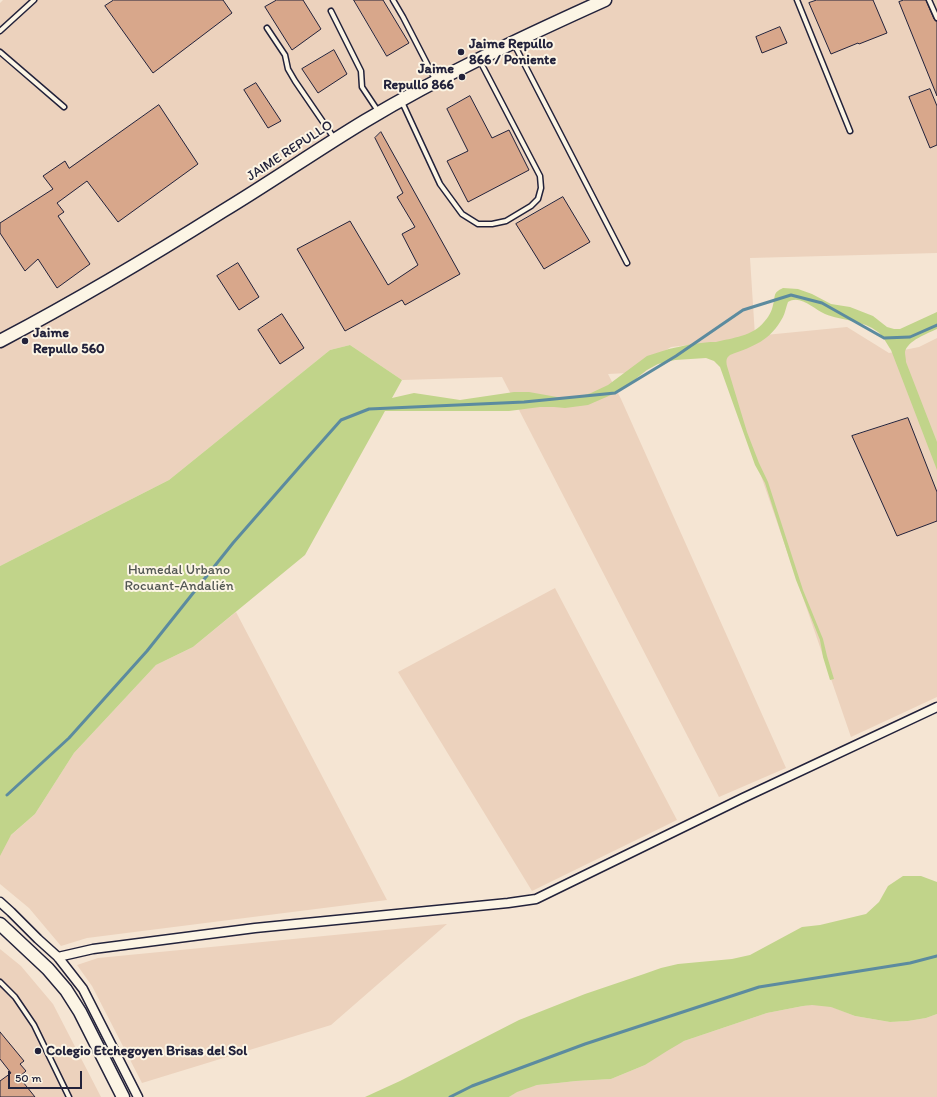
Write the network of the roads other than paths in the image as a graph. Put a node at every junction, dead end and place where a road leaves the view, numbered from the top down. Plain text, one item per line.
1 (34, 0) edge
2 (393, 0) edge
3 (604, 0) edge
4 (798, 0) edge
5 (929, 0) edge
6 (331, 11) dead end
7 (937, 18) edge
8 (267, 28) dead end
9 (0, 30) edge
10 (513, 42) junction
11 (0, 52) edge
12 (479, 59) junction
13 (436, 81) junction
14 (402, 100) junction
15 (64, 107) dead end
16 (379, 113) junction
17 (850, 131) dead end
18 (334, 140) junction
19 (628, 263) dead end
20 (0, 341) edge
21 (937, 707) edge
22 (0, 902) edge
23 (0, 924) edge
24 (58, 957) junction
25 (0, 982) edge
26 (69, 1097) edge
27 (124, 1097) edge
28 (138, 1097) edge

1 - 9 lane
2 - 13 lane
3 - 10 street, JAIME REPULLO
4 - 17 lane
5 - 7 lane
6 - 16 lane
8 - 18 lane
10 - 12 street, JAIME REPULLO
10 - 19 lane
11 - 15 lane
12 - 13 street, JAIME REPULLO
12 - 14 lane
13 - 14 street, JAIME REPULLO
14 - 16 street, JAIME REPULLO
16 - 18 street, JAIME REPULLO
18 - 20 street, JAIME REPULLO
21 - 24 street
22 - 24 street
23 - 27 street
24 - 28 street
25 - 26 lane

